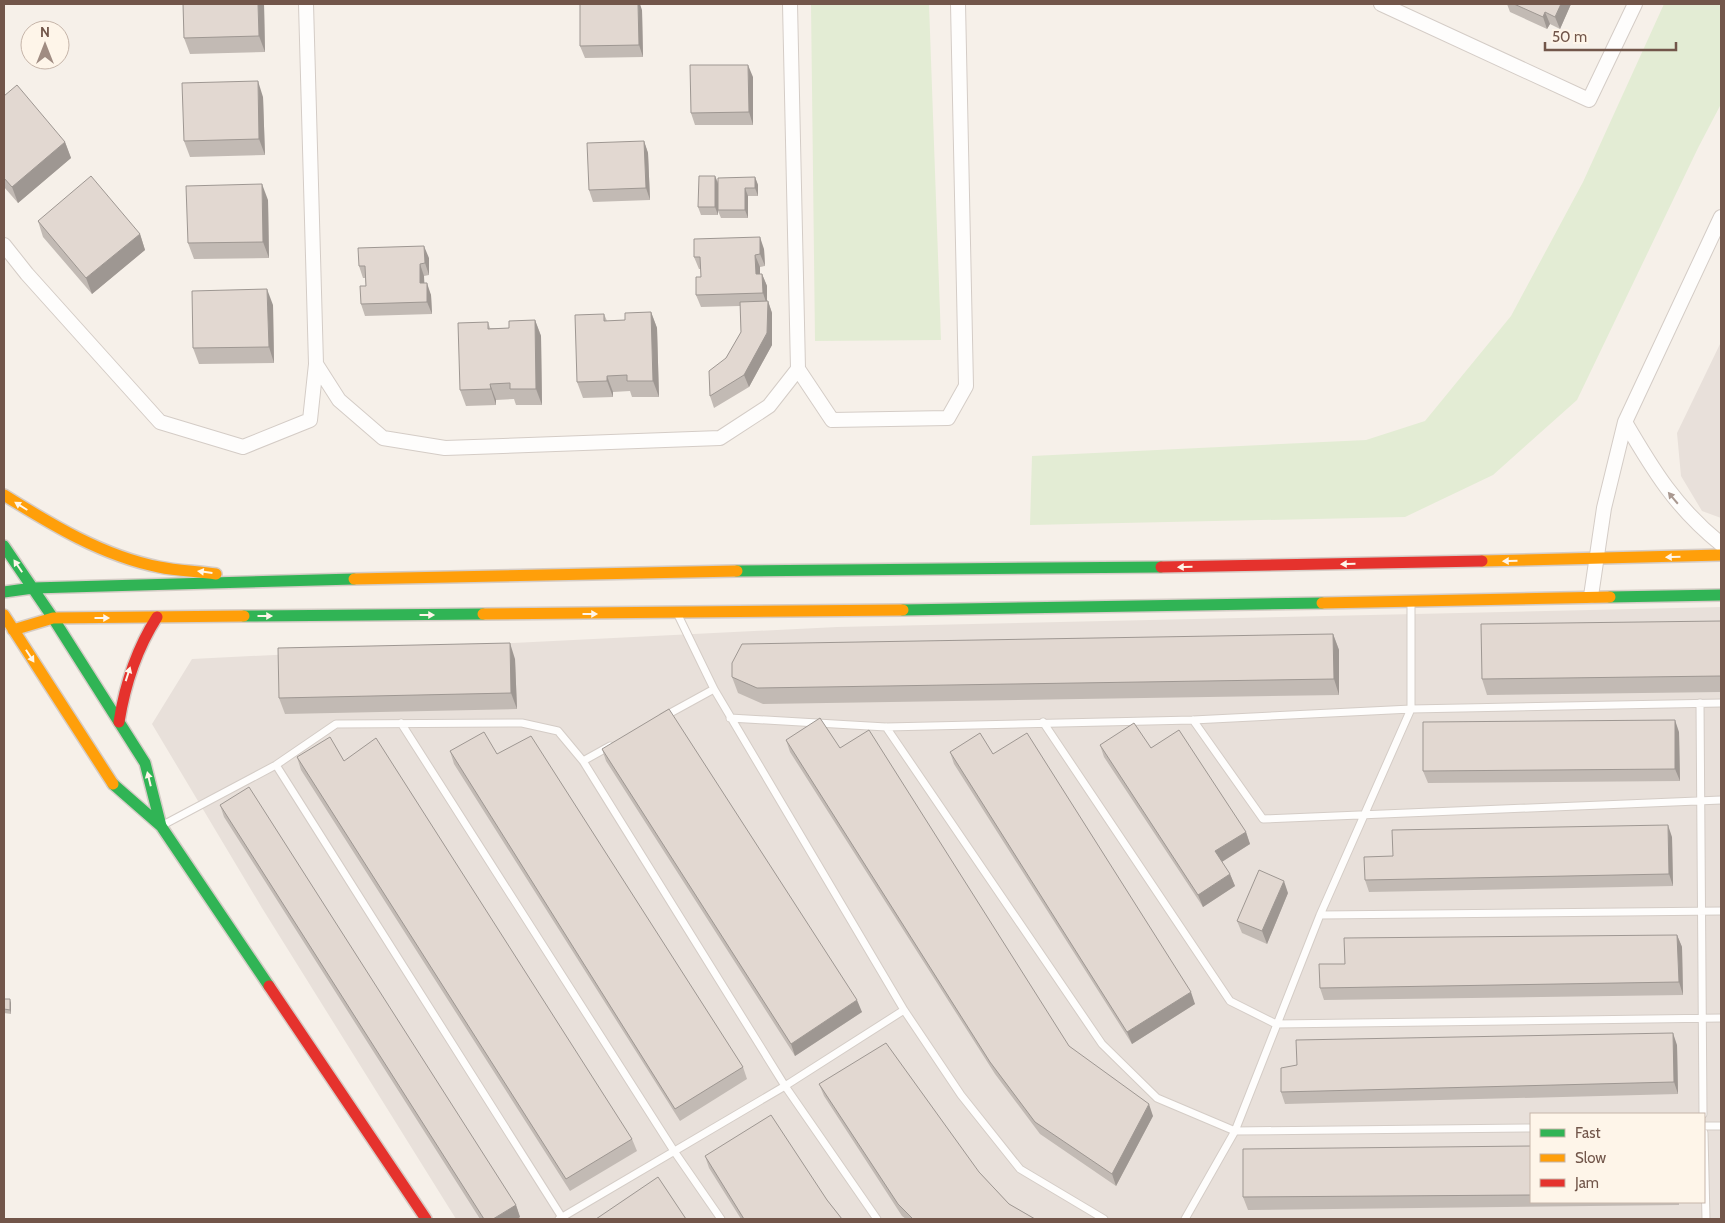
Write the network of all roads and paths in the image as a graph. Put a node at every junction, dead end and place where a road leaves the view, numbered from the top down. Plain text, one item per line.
1 (306, 4) edge
2 (790, 4) edge
3 (958, 4) edge
4 (1382, 4) edge
5 (1635, 4) edge
6 (1721, 217) edge
7 (4, 245) edge
8 (316, 364) junction
9 (798, 369) junction
10 (1625, 422) junction
11 (4, 495) edge
12 (1721, 544) edge
13 (4, 546) edge
14 (1721, 555) edge
15 (1596, 559) junction
16 (288, 582) junction
17 (32, 588) junction
18 (4, 592) edge
19 (1721, 595) edge
20 (1591, 596) junction
21 (1411, 601) junction
22 (677, 613) junction
23 (4, 615) edge
24 (157, 617) junction
25 (53, 618) junction
26 (13, 630) junction
27 (714, 690) junction
28 (1700, 703) junction
29 (1721, 703) edge
30 (1411, 709) junction
31 (730, 718) junction
32 (658, 720) edge
33 (1193, 720) junction
34 (119, 722) junction
35 (1043, 722) junction
36 (401, 723) junction
37 (886, 727) junction
38 (618, 741) edge
39 (583, 761) junction
40 (276, 765) junction
41 (1700, 800) junction
42 (1721, 800) edge
43 (1365, 816) junction
44 (161, 826) junction
45 (1721, 911) edge
46 (1700, 912) junction
47 (1320, 915) junction
48 (904, 1010) junction
49 (1702, 1018) junction
50 (1721, 1018) edge
51 (1276, 1024) junction
52 (785, 1086) junction
53 (1703, 1113) edge
54 (1705, 1126) edge
55 (1721, 1126) edge
56 (1530, 1128) edge
57 (1235, 1131) junction
58 (674, 1151) junction
59 (1705, 1176) edge
60 (426, 1219) edge
61 (561, 1219) edge
62 (721, 1219) edge
63 (877, 1219) edge
64 (1104, 1219) edge
65 (1186, 1219) edge
66 (1706, 1219) edge

1 - 8 street
2 - 9 street
3 - 9 street
4 - 5 street
6 - 10 street
7 - 8 street
8 - 9 street
12 -> 10 street
10 - 15 street
16 -> 11 street
17 -> 13 street
14 -> 15 street
15 -> 16 street
15 - 20 street
16 - 17 street
17 - 18 street
17 - 25 street
19 - 20 street
20 - 21 street
21 - 22 street
21 - 30 lane
24 -> 22 street
22 - 27 lane
23 - 26 street
25 -> 24 street
34 -> 24 street
25 - 26 street
25 - 34 street
26 -> 44 street
27 - 31 lane
27 - 32 lane
28 - 29 lane
28 - 30 lane
28 - 41 lane
30 - 33 lane
30 - 43 lane
31 - 37 lane
31 - 48 lane
33 - 35 lane
33 - 43 lane
44 -> 34 street
35 - 37 lane
35 - 51 lane
36 - 39 lane
36 - 40 lane
36 - 58 lane
37 - 57 lane
38 - 39 lane
39 - 52 lane
40 - 44 lane
40 - 61 lane
41 - 42 lane
41 - 43 lane
41 - 46 lane
43 - 47 lane
44 - 60 street
45 - 46 lane
46 - 47 lane
46 - 49 lane
47 - 51 lane
48 - 52 lane
48 - 64 lane
49 - 50 lane
49 - 51 lane
49 - 53 lane
51 - 57 lane
52 - 58 lane
52 - 63 lane
54 - 55 lane
56 - 57 lane
57 - 65 lane
58 - 61 lane
58 - 62 lane
59 - 66 lane

